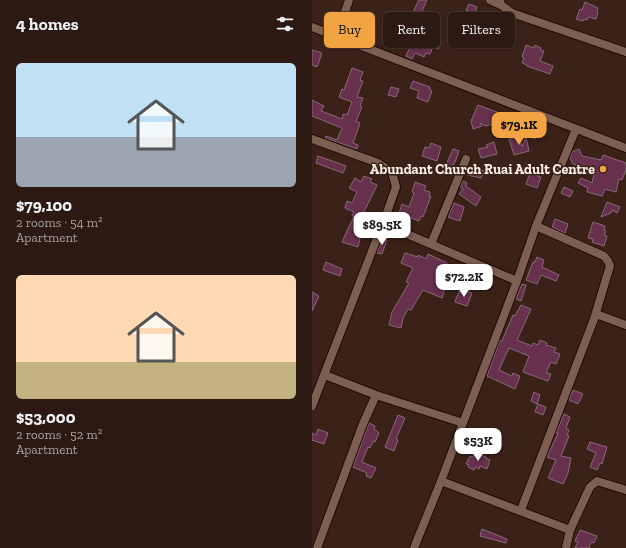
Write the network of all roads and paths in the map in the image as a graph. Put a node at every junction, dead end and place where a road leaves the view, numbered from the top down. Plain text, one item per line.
1 (349, 0) edge
2 (490, 0) edge
3 (500, 2) edge
4 (345, 12) edge
5 (312, 27) edge
6 (324, 31) edge
7 (366, 48) edge
8 (626, 52) edge
9 (576, 129) junction
10 (312, 139) edge
11 (626, 148) edge
12 (466, 159) dead end
13 (384, 226) junction
14 (536, 226) junction
15 (431, 244) junction
16 (517, 281) junction
17 (596, 314) junction
18 (626, 325) edge
19 (325, 375) junction
20 (376, 395) junction
21 (312, 406) edge
22 (463, 423) junction
23 (441, 481) junction
24 (626, 490) edge
25 (520, 510) junction
26 (570, 530) junction
27 (317, 548) edge
28 (414, 548) edge
29 (566, 548) edge

1 - 4 street
2 - 3 street
3 - 8 street
5 - 6 street
7 - 9 street
9 - 11 street
9 - 14 street
10 - 13 street
12 - 15 street
13 - 15 street
13 - 19 street
14 - 16 street
14 - 17 street
15 - 16 street
16 - 22 street
17 - 18 street
17 - 25 street
19 - 20 street
19 - 21 street
20 - 22 street
20 - 27 street
22 - 23 street
23 - 25 street
23 - 28 street
24 - 26 street
25 - 26 street
26 - 29 street

